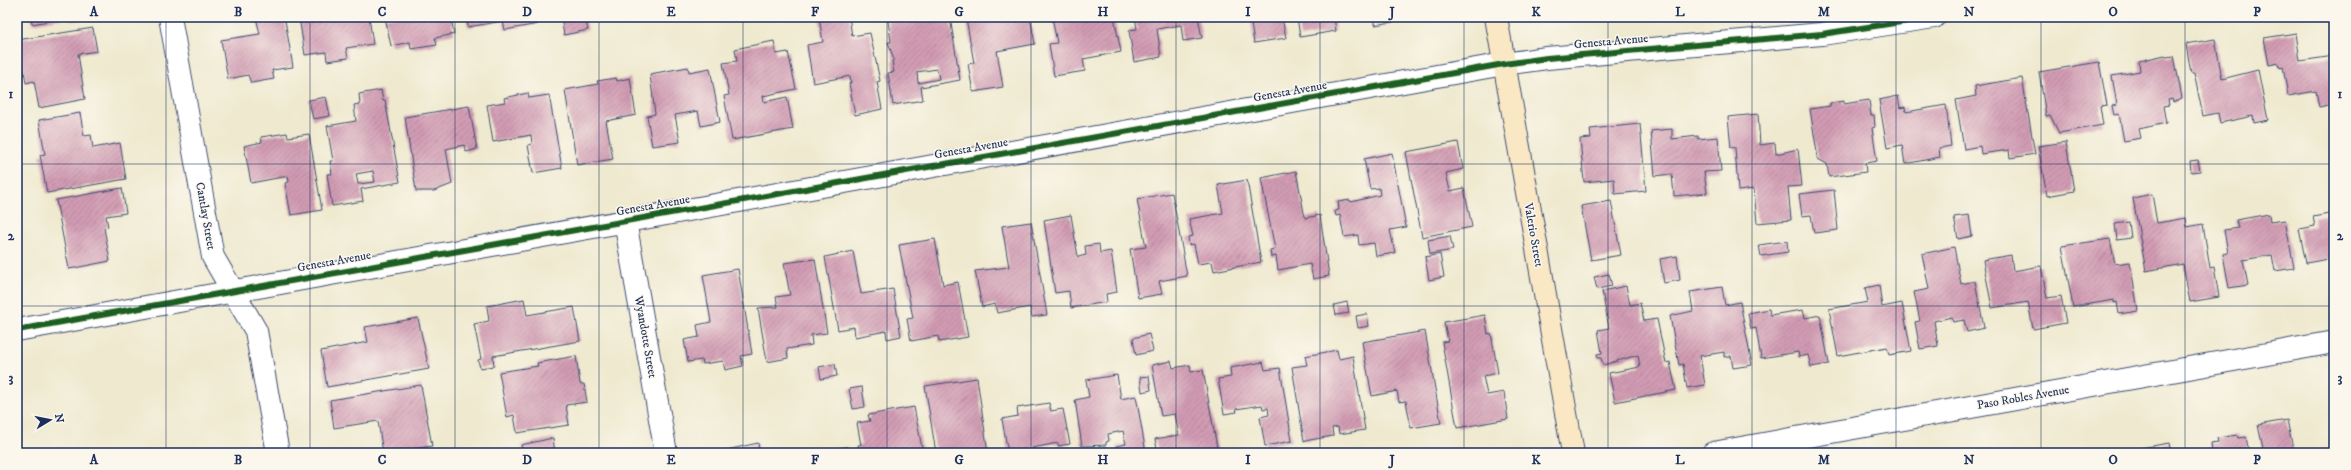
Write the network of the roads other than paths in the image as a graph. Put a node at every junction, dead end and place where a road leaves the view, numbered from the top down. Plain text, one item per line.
1 (170, 17) edge
2 (1496, 17) edge
3 (1934, 17) edge
4 (1504, 64) junction
5 (626, 221) junction
6 (232, 290) junction
7 (17, 330) edge
8 (2334, 342) edge
9 (278, 453) edge
10 (666, 453) edge
11 (1573, 453) edge
12 (1713, 453) edge

1 - 6 street, Cantlay Street
2 - 4 street, Valerio Street
3 - 4 street, Genesta Avenue
4 - 5 street, Genesta Avenue
4 - 11 street, Valerio Street
5 - 6 street, Genesta Avenue
5 - 10 street, Wyandotte Street
6 - 7 street, Genesta Avenue
6 - 9 street, Cantlay Street
8 - 12 street, Paso Robles Avenue

